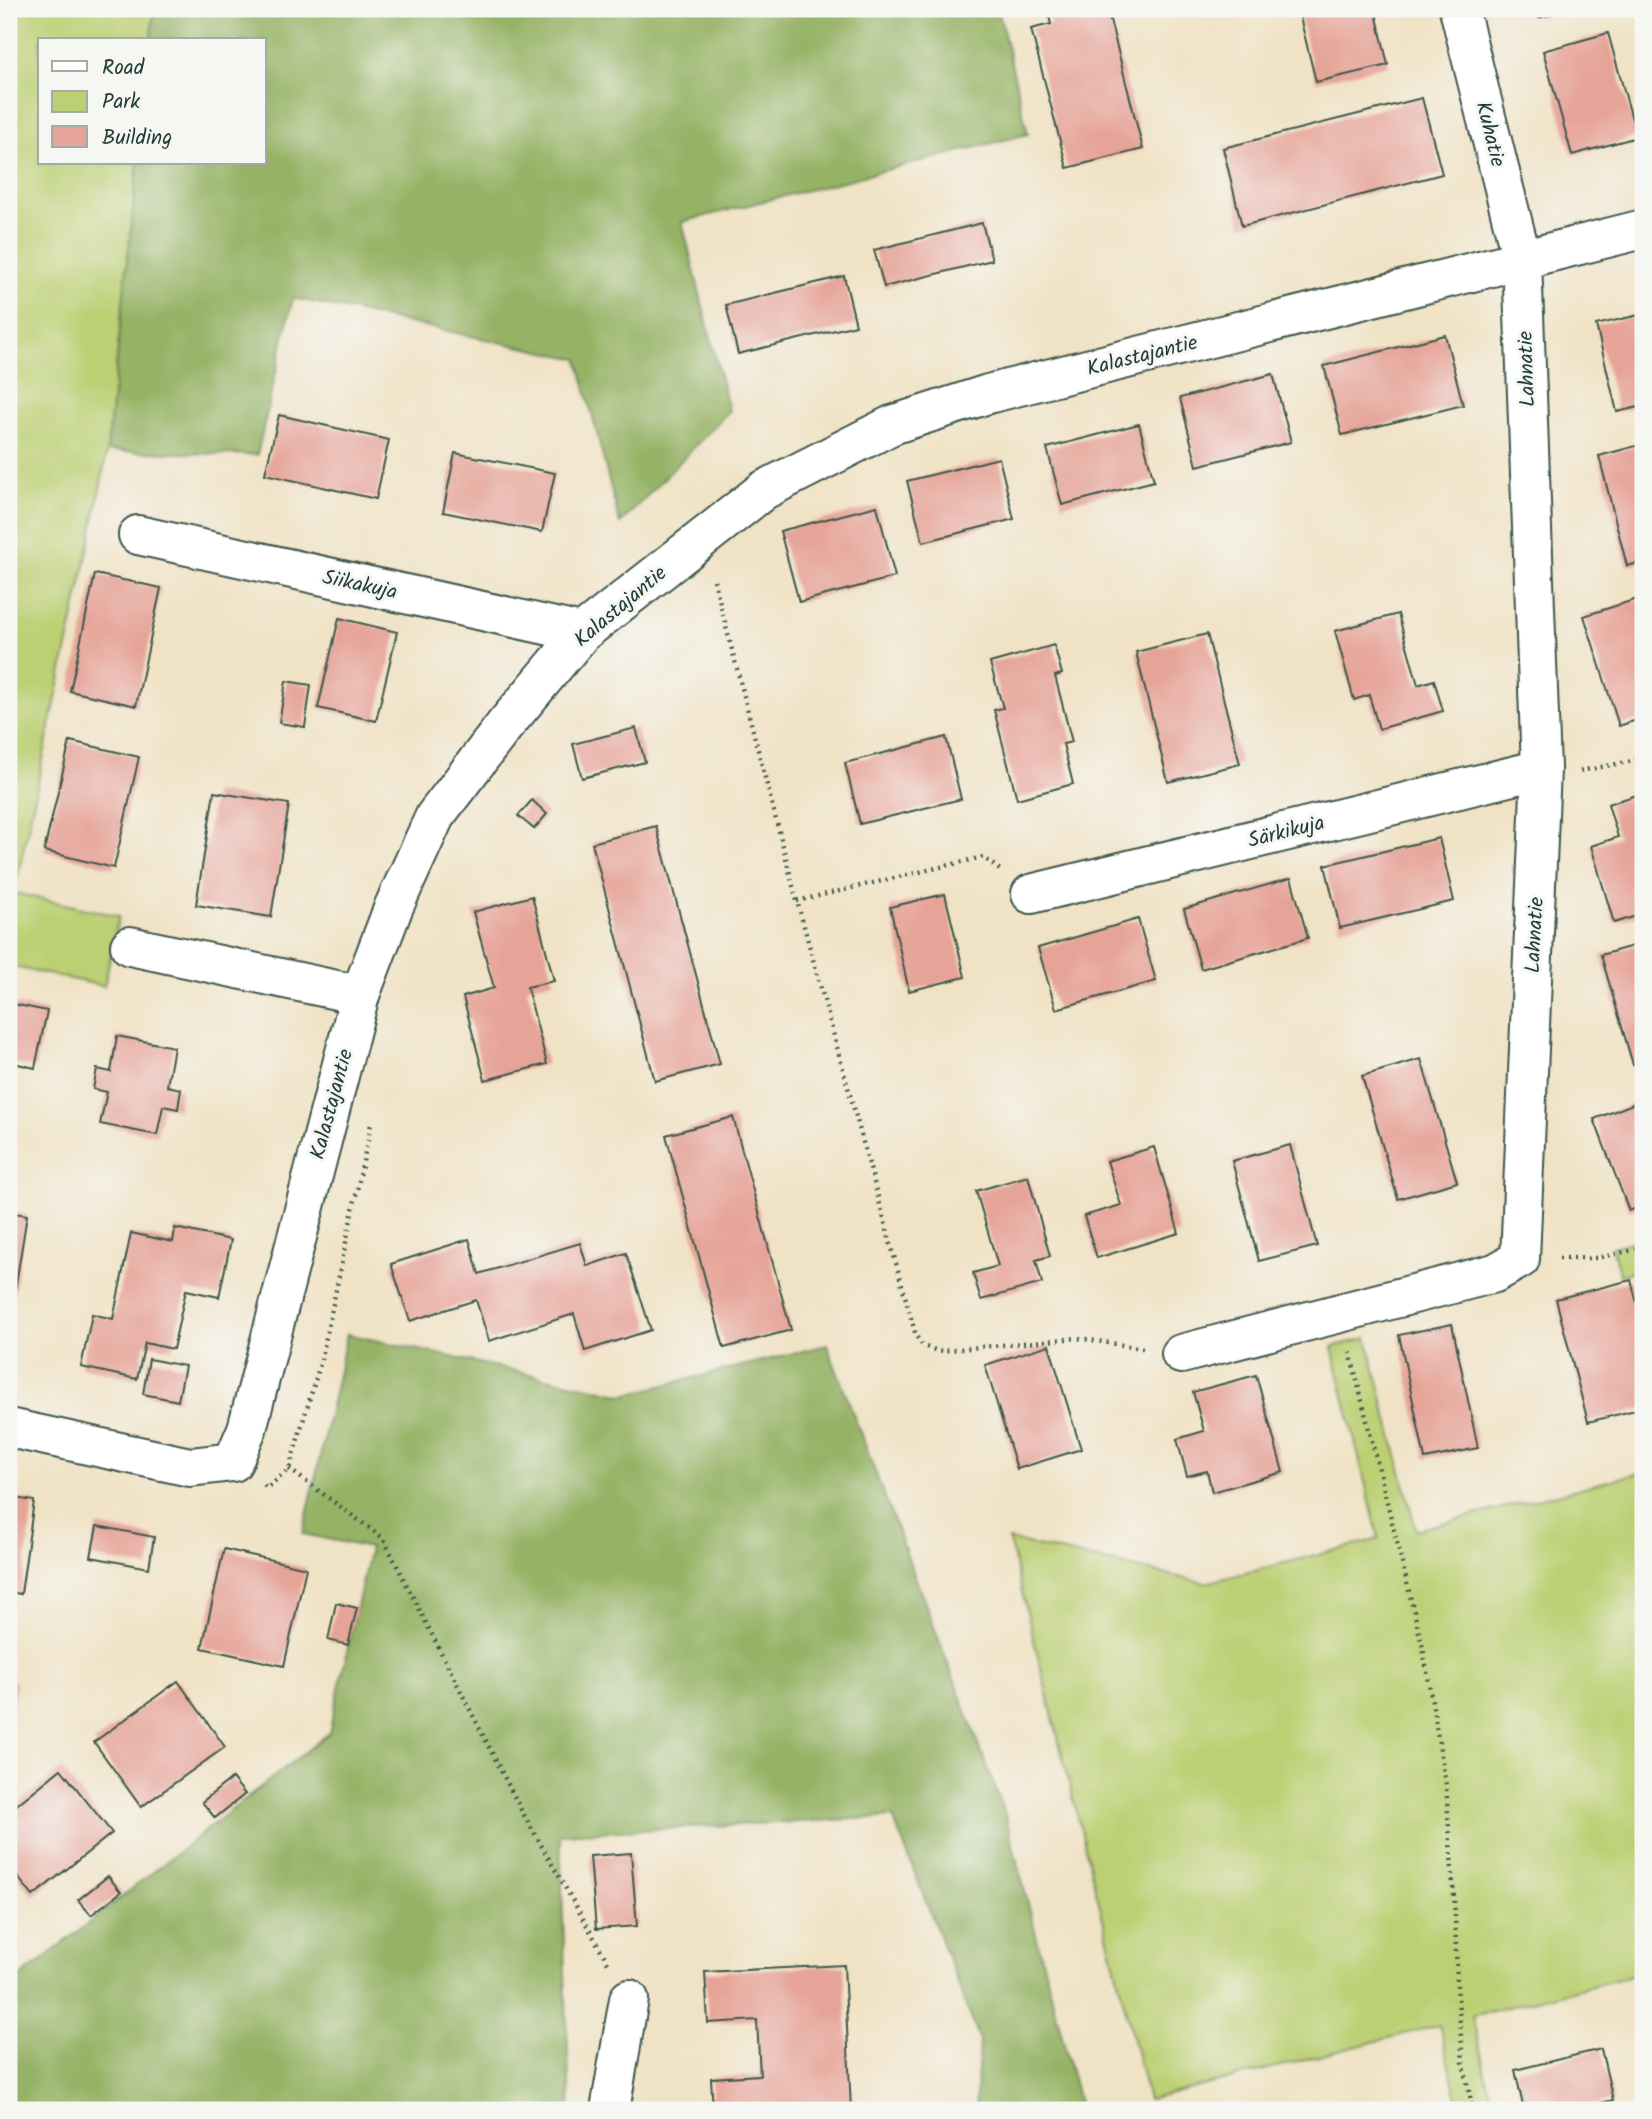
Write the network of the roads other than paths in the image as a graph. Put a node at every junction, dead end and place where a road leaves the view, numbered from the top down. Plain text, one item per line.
1 (1459, 9) edge
2 (1643, 229) edge
3 (1522, 260) junction
4 (138, 535) dead end
5 (582, 633) junction
6 (1541, 769) junction
7 (1031, 894) road end
8 (130, 946) dead end
9 (360, 995) junction
10 (1181, 1354) road end
11 (9, 1428) edge
12 (629, 1999) road end
13 (610, 2110) edge

1 - 3 street, Kuhatie
2 - 3 street, Kalastajantie
3 - 5 street, Kalastajantie
3 - 6 street, Lahnatie
4 - 5 street, Siikakuja
5 - 9 street, Kalastajantie
6 - 7 street, Särkikuja
6 - 10 street, Lahnatie
8 - 9 street
9 - 11 street, Kalastajantie
12 - 13 street

